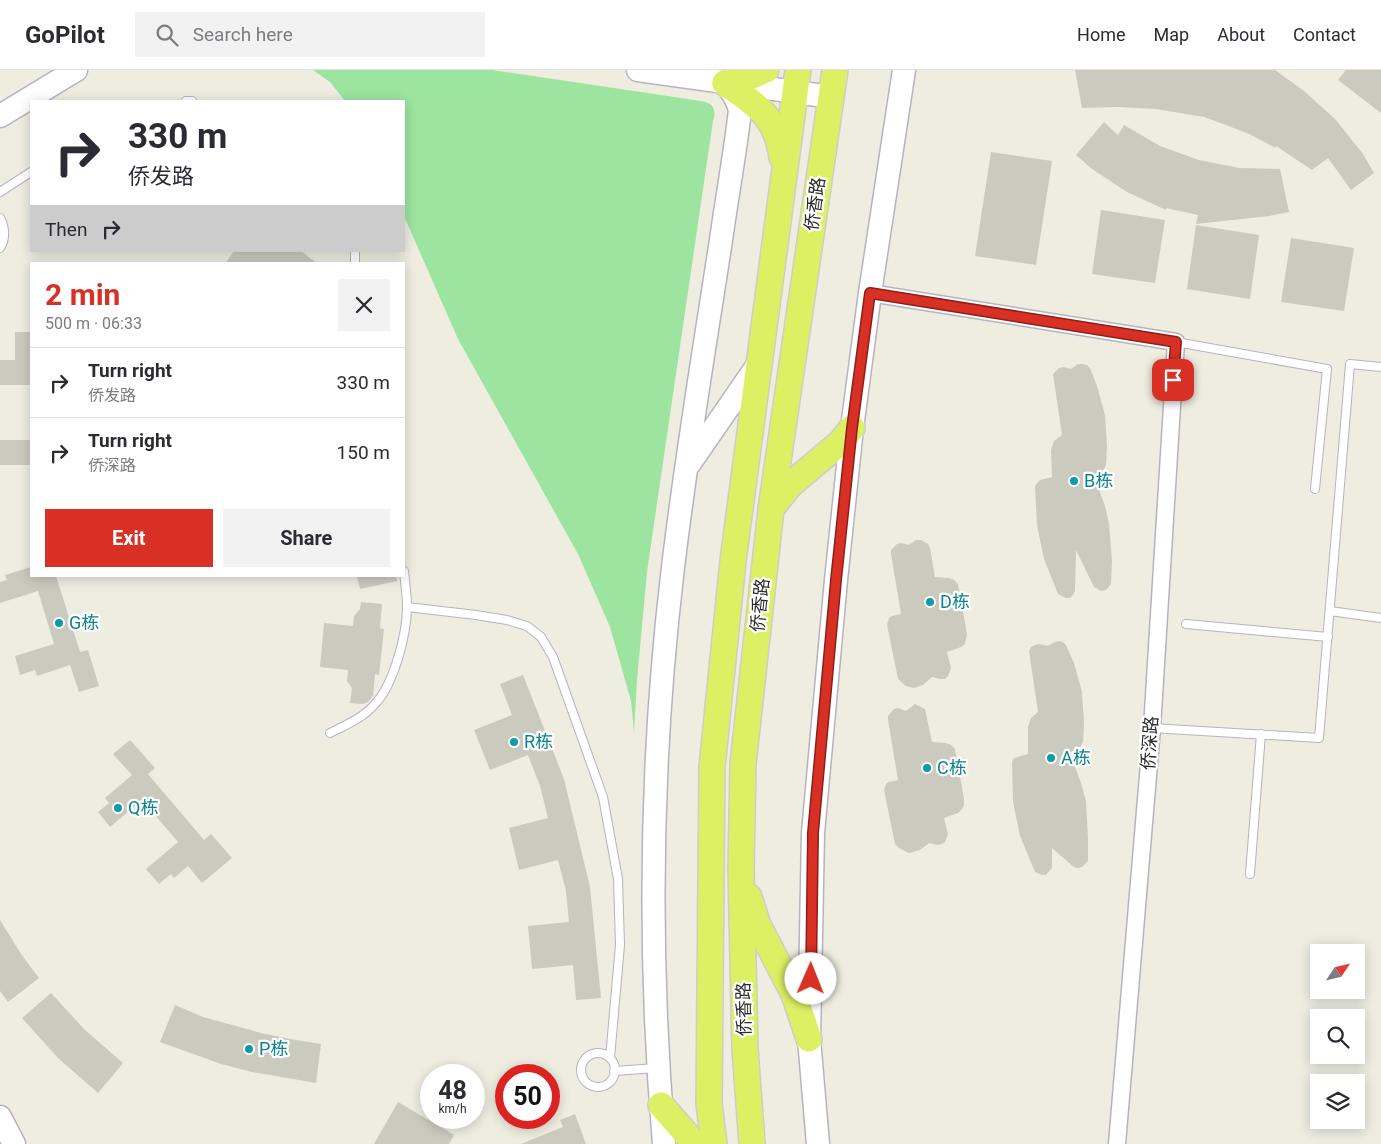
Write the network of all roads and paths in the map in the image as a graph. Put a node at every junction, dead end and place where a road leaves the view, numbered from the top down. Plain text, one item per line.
1 (76, 70) edge
2 (638, 70) edge
3 (766, 70) edge
4 (835, 70) edge
5 (904, 70) edge
6 (796, 81) edge
7 (725, 83) junction
8 (831, 97) junction
9 (0, 116) edge
10 (784, 168) junction
11 (30, 173) edge
12 (0, 192) edge
13 (0, 218) edge
14 (774, 243) junction
15 (0, 248) edge
16 (809, 248) junction
17 (870, 293) junction
18 (1176, 342) junction
19 (759, 363) junction
20 (1381, 367) edge
21 (852, 428) junction
22 (686, 468) junction
23 (1315, 489) dead end
24 (770, 509) junction
25 (404, 577) edge
26 (407, 607) junction
27 (1330, 611) junction
28 (1381, 618) edge
29 (1186, 624) dead end
30 (1328, 637) junction
31 (1152, 728) junction
32 (330, 733) dead end
33 (1261, 734) junction
34 (740, 869) junction
35 (1250, 874) dead end
36 (809, 1039) junction
37 (610, 1058) junction
38 (658, 1068) junction
39 (614, 1071) junction
40 (660, 1105) junction
41 (0, 1117) edge
42 (14, 1144) edge
43 (664, 1144) edge
44 (695, 1144) edge
45 (714, 1144) edge
46 (752, 1144) edge
47 (818, 1144) edge
48 (1117, 1144) edge

1 - 9 main road
2 - 7 main road
3 - 7 main road
4 - 8 main road, 侨香路
5 - 17 main road
6 - 7 main road
6 - 8 main road
6 - 10 main road, 侨香路
7 - 10 main road
7 - 22 main road
8 - 16 main road, 侨香路
10 - 14 main road, 侨香路
11 - 12 lane
13 - 15 lane
14 - 16 main road
14 - 19 main road, 侨香路
16 - 24 main road, 侨香路
17 - 18 street
17 - 21 main road
18 - 23 lane
18 - 31 street, 侨深路
19 - 22 main road
19 - 45 main road, 侨香路
20 - 27 lane
21 - 24 main road
21 - 36 main road
22 - 38 main road
24 - 34 main road, 侨香路
25 - 26 lane
26 - 32 lane
26 - 37 lane
27 - 28 lane
27 - 30 lane
29 - 30 lane
30 - 33 lane
31 - 33 lane
31 - 48 street, 侨深路
33 - 35 lane
34 - 36 main road
34 - 46 main road, 侨香路
36 - 47 main road
37 - 39 lane
37 - 39 lane
38 - 39 lane
38 - 40 main road
40 - 43 main road
40 - 44 main road
41 - 42 main road

